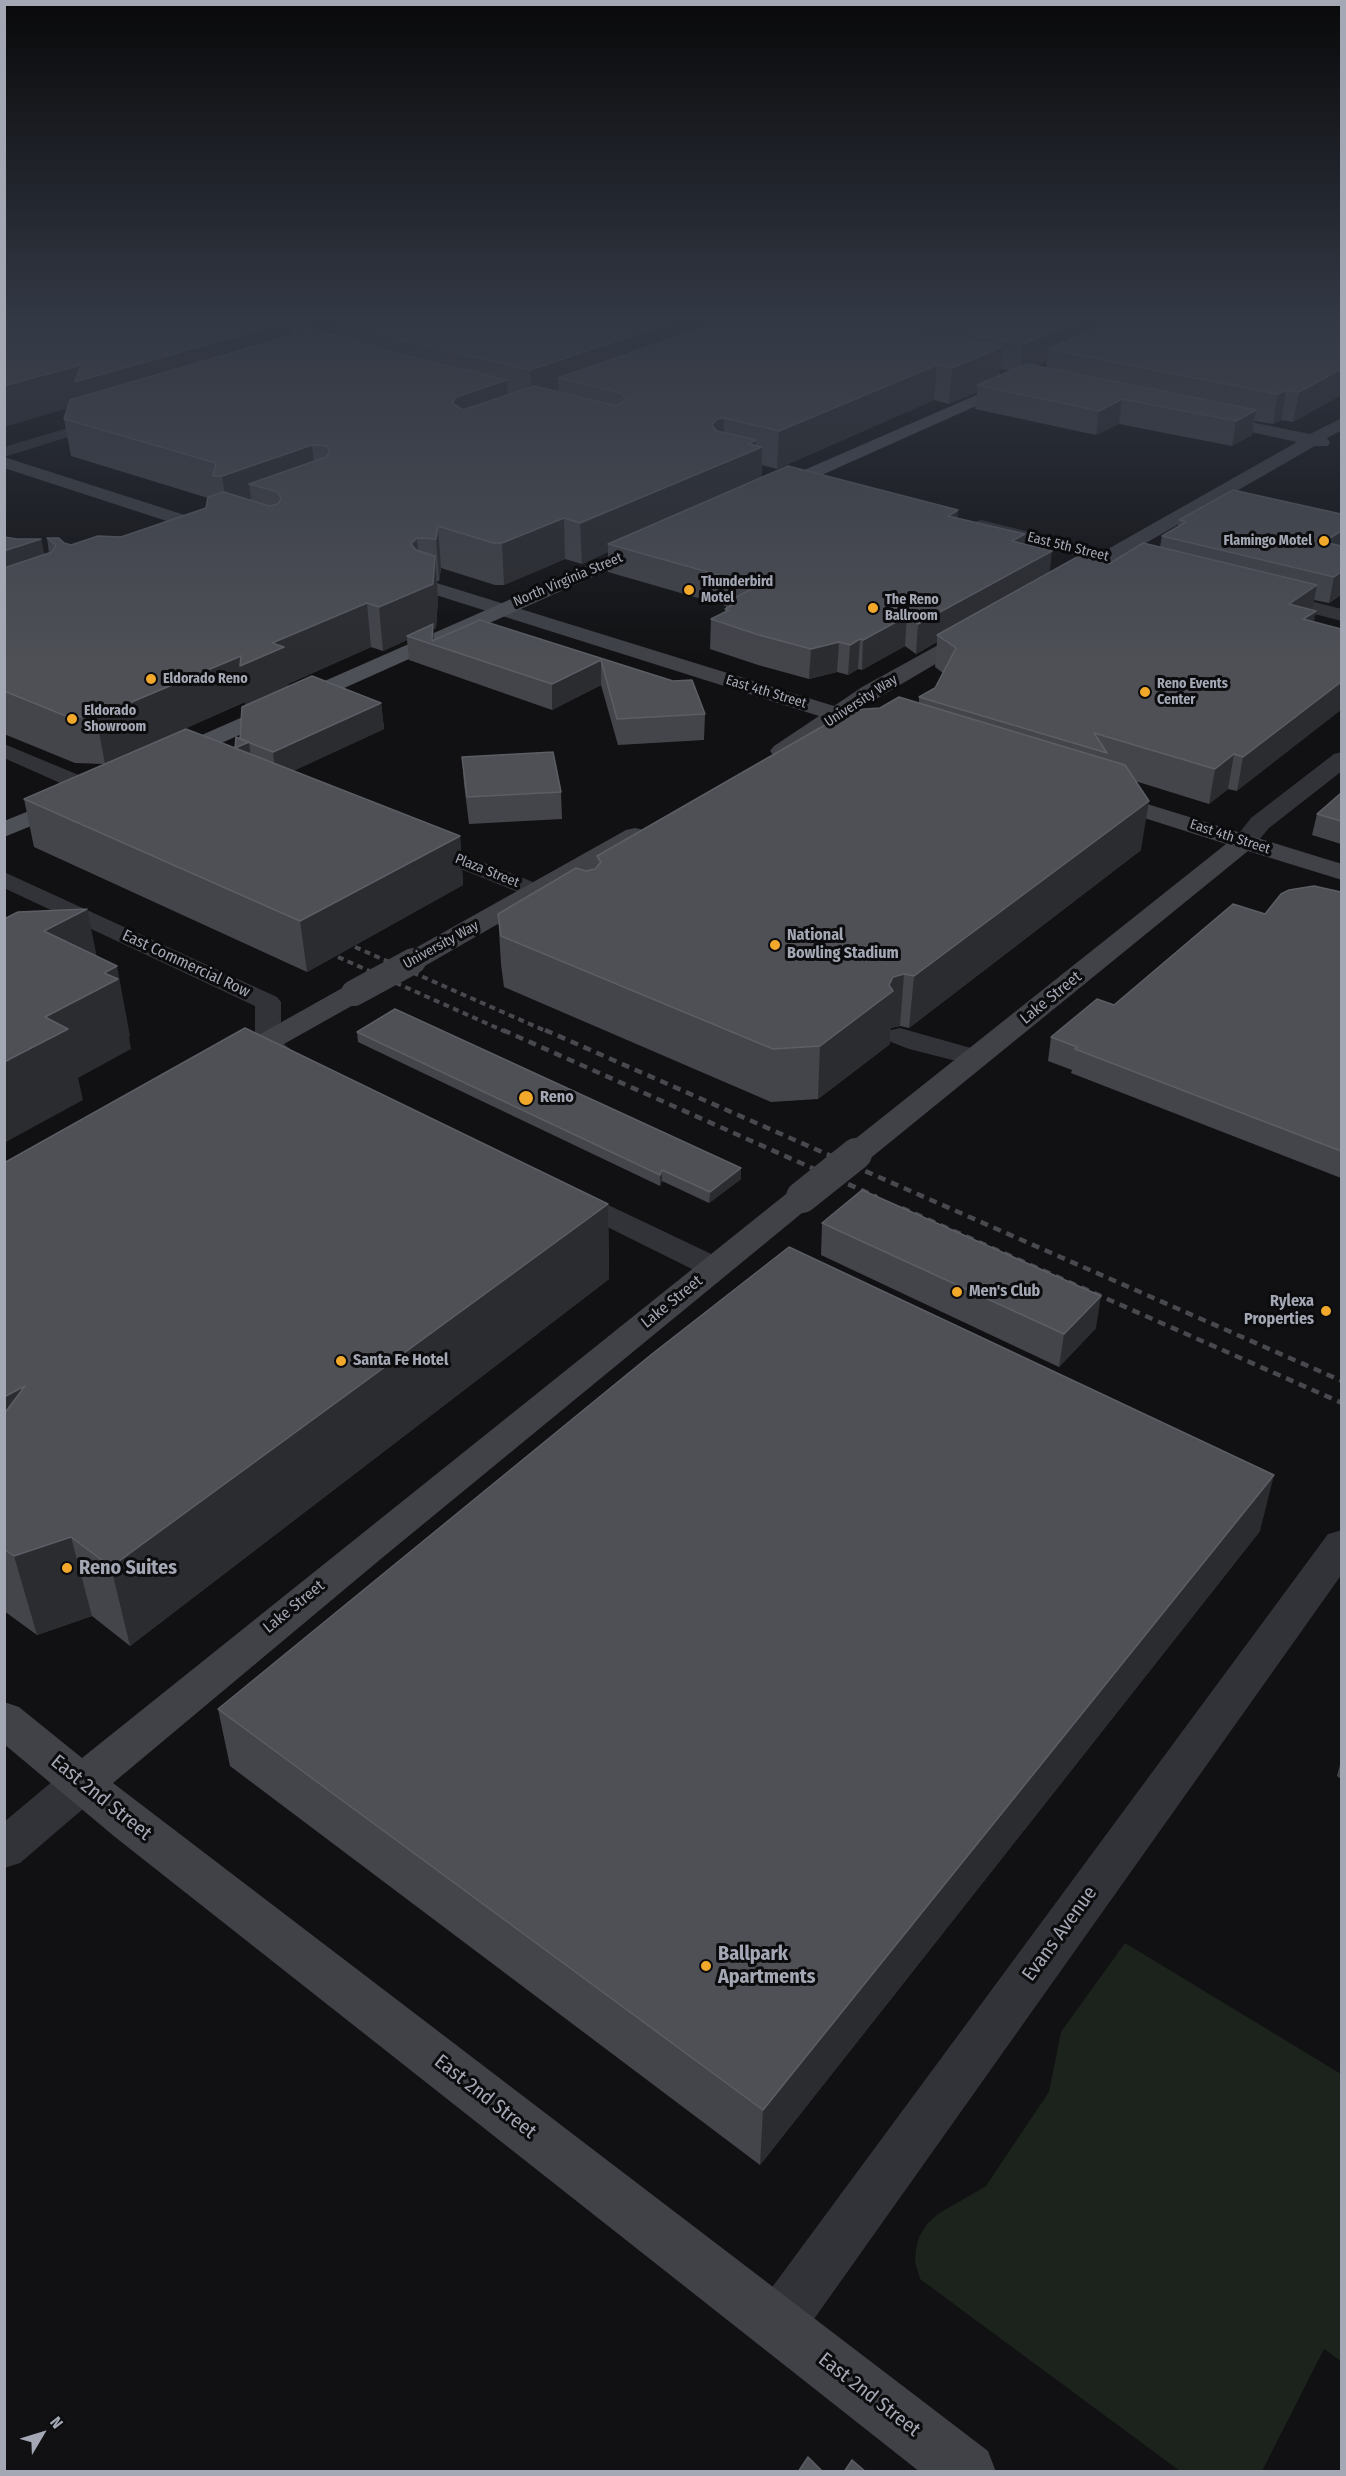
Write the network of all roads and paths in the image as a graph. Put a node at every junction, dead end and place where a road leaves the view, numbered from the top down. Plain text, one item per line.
1 (70, 433) edge
2 (906, 433) edge
3 (1276, 433) edge
4 (1325, 433) edge
5 (1312, 440) junction
6 (1341, 446) edge
7 (4, 453) edge
8 (4, 462) edge
9 (768, 474) edge
10 (795, 480) junction
11 (826, 487) edge
12 (755, 498) edge
13 (966, 522) edge
14 (234, 524) junction
15 (187, 539) edge
16 (663, 539) edge
17 (1108, 557) junction
18 (1163, 571) edge
19 (427, 586) edge
20 (1051, 590) edge
21 (1250, 592) edge
22 (500, 609) junction
23 (1341, 615) edge
24 (990, 624) edge
25 (838, 714) junction
26 (873, 725) edge
27 (4, 750) edge
28 (184, 751) junction
29 (1341, 759) edge
30 (761, 763) edge
31 (154, 764) edge
32 (217, 764) edge
33 (105, 786) joint
34 (1084, 791) edge
35 (657, 822) edge
36 (4, 830) edge
37 (400, 836) edge
38 (1244, 842) junction
39 (1341, 872) edge
40 (4, 879) edge
41 (537, 891) junction
42 (582, 909) edge
43 (900, 1036) dead end
44 (268, 1042) junction
45 (976, 1058) junction
46 (210, 1074) edge
47 (317, 1074) edge
48 (549, 1188) edge
49 (715, 1268) junction
50 (1341, 1544) edge
51 (4, 1719) edge
52 (82, 1783) junction
53 (4, 1849) edge
54 (778, 2324) junction
55 (967, 2472) edge

1 - 7 street
2 - 10 main road
3 - 5 main road
4 - 5 main road
5 - 6 main road
5 - 17 main road
7 - 14 main road
8 - 14 main road
9 - 10 street
10 - 11 street
10 - 12 main road
13 - 17 street, East 5th Street
14 - 15 main road
16 - 22 main road, North Virginia Street
17 - 18 street, East 5th Street
17 - 20 main road
19 - 22 main road, East 4th Street
21 - 23 street
22 - 25 main road, East 4th Street
22 - 28 main road, North Virginia Street
24 - 25 main road, University Way
25 - 26 main road, East 4th Street
25 - 30 main road, University Way
27 - 33 street
28 - 31 main road, North Virginia Street
28 - 32 street
29 - 38 street, Lake Street
33 - 36 main road
34 - 38 main road, East 4th Street
35 - 41 main road, University Way
37 - 41 street, Plaza Street
38 - 39 main road, East 4th Street
38 - 45 main road, Lake Street
40 - 44 street, East Commercial Row
41 - 42 street, Plaza Street
41 - 44 main road, University Way, bridge
43 - 45 street
44 - 46 main road, University Way
44 - 47 street
45 - 49 main road, Lake Street, bridge
48 - 49 street
49 - 52 main road, Lake Street
50 - 54 street, Evans Avenue
51 - 52 main road, East 2nd Street
52 - 53 street, Lake Street
52 - 54 main road, East 2nd Street
54 - 55 main road, East 2nd Street

